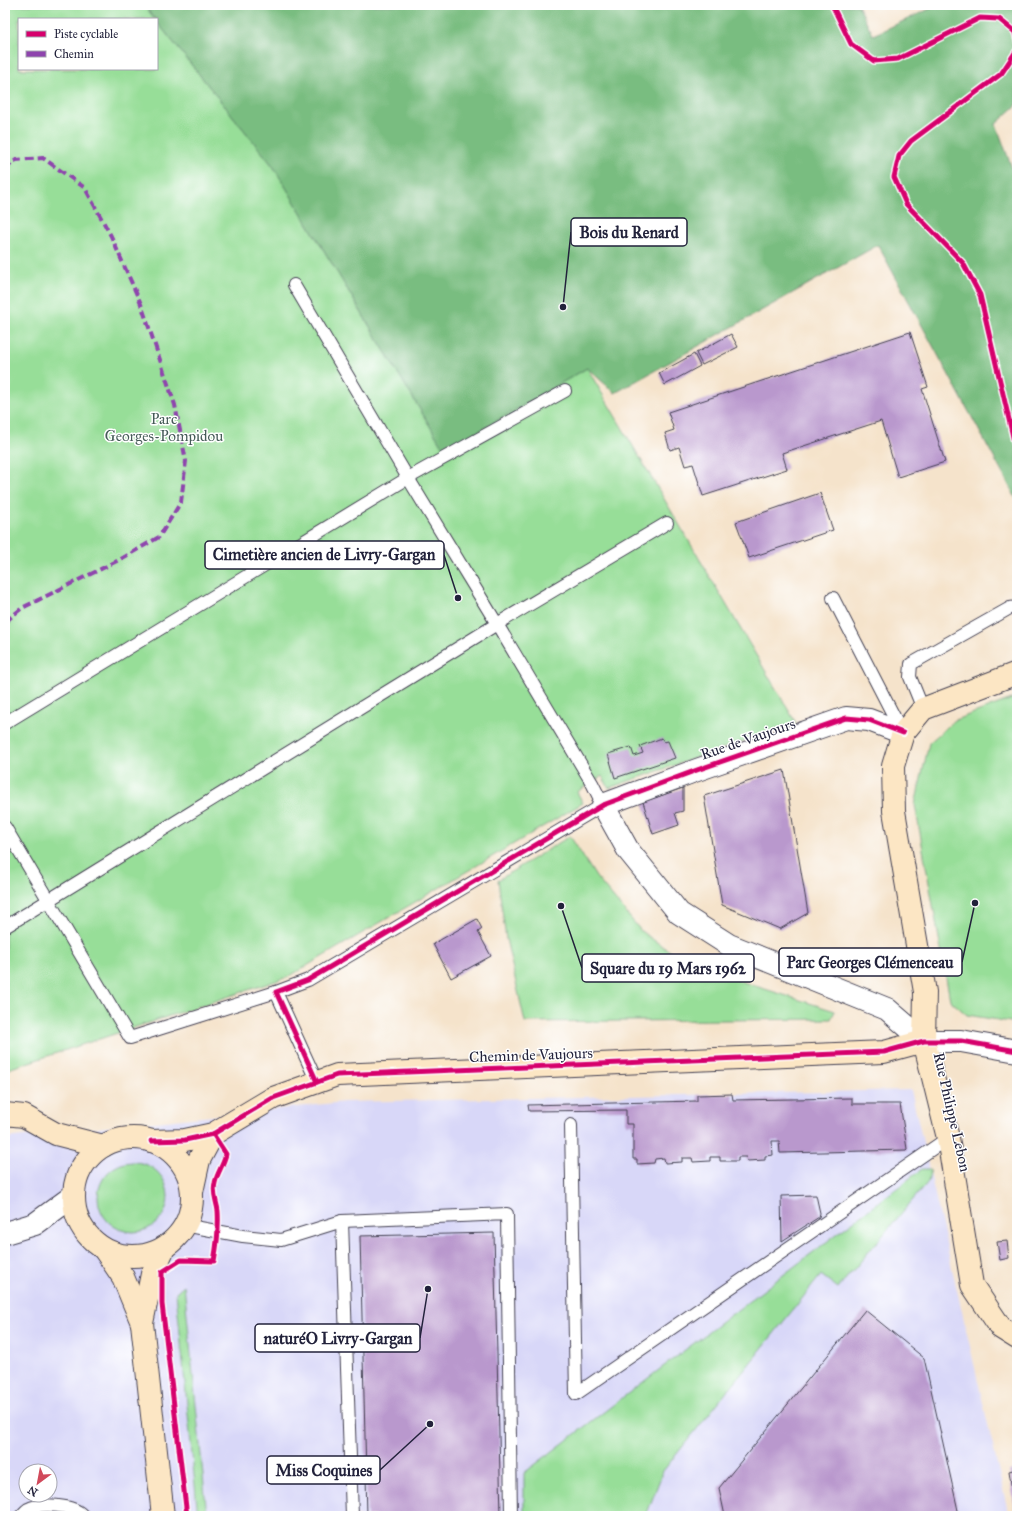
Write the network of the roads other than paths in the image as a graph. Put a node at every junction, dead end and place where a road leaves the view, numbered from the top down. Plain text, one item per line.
1 (294, 285) dead end
2 (565, 390) dead end
3 (408, 478) junction
4 (667, 523) dead end
5 (833, 598) dead end
6 (1017, 607) edge
7 (497, 624) junction
8 (1017, 673) edge
9 (923, 709) junction
10 (5, 723) edge
11 (903, 733) junction
12 (603, 805) junction
13 (5, 827) edge
14 (49, 900) junction
15 (5, 927) edge
16 (276, 992) junction
17 (924, 1041) junction
18 (1017, 1051) edge
19 (317, 1082) junction
20 (5, 1114) edge
21 (571, 1125) dead end
22 (56, 1134) junction
23 (213, 1134) junction
24 (948, 1138) junction
25 (152, 1141) junction
26 (103, 1146) junction
27 (75, 1186) junction
28 (192, 1194) junction
29 (342, 1221) junction
30 (184, 1225) junction
31 (5, 1233) edge
32 (164, 1248) junction
33 (104, 1249) junction
34 (142, 1322) junction
35 (1017, 1338) edge
36 (21, 1516) edge
37 (83, 1516) edge
38 (163, 1516) edge
39 (352, 1516) edge
40 (511, 1516) edge

1 - 3 lane
2 - 3 lane
3 - 7 lane
3 - 10 lane
4 - 7 lane
5 - 11 lane
6 - 9 lane
7 - 12 lane
7 - 14 lane
8 - 9 street
9 - 11 street
11 - 12 street, Rue de Vaujours
11 - 17 street, Rue Philippe Lebon
12 - 16 lane
12 - 17 street
13 - 14 lane
14 - 15 lane
14 - 16 lane
16 - 19 lane
17 - 18 street
17 - 19 street, Chemin de Vaujours
17 - 24 street, Rue Philippe Lebon
19 - 23 street, Chemin de Vaujours
20 - 22 street
21 - 24 lane
22 - 26 street
22 - 27 street
23 - 25 street, Chemin de Vaujours
23 - 28 street
24 - 35 street, Rue Philippe Lebon
25 - 26 street
25 - 28 street
26 - 27 street
27 - 31 street
27 - 33 street
28 - 30 street
29 - 30 lane
29 - 39 lane
29 - 40 lane
30 - 32 street
32 - 33 street
32 - 34 street
33 - 34 street
34 - 38 street
36 - 37 lane

